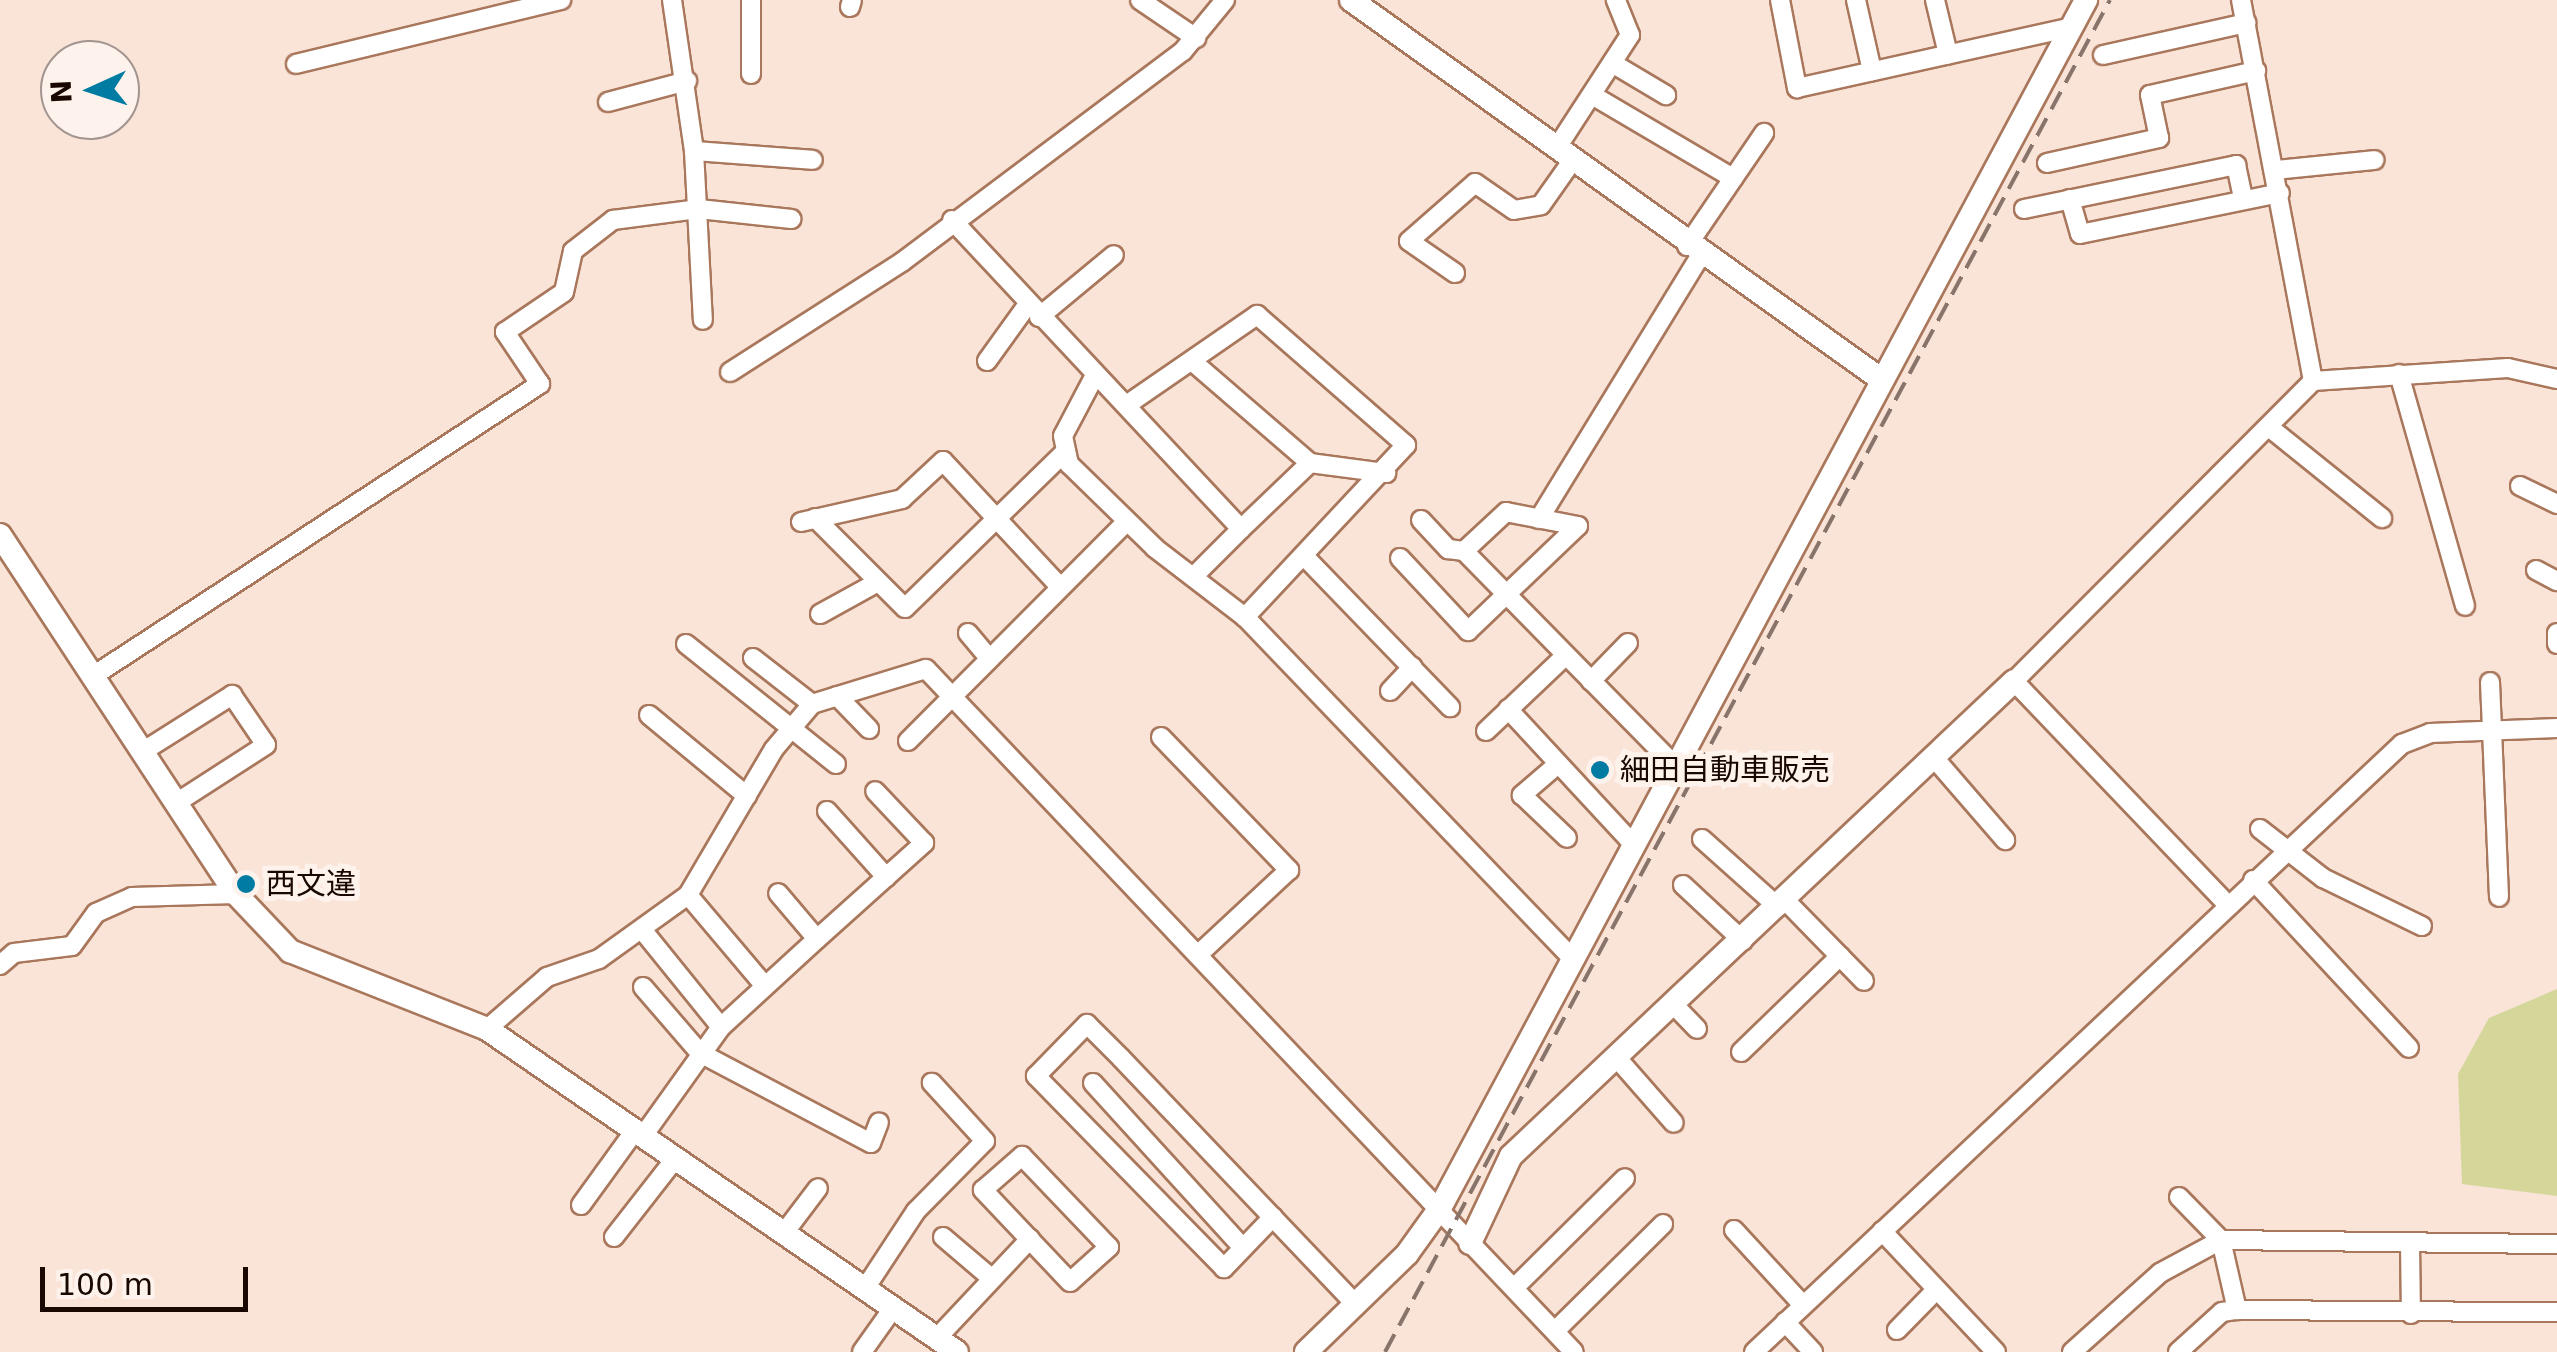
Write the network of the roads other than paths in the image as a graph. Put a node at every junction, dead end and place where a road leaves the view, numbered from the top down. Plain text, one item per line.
1 (561, 0) edge
2 (672, 0) edge
3 (751, 0) edge
4 (1140, 0) edge
5 (1225, 0) edge
6 (1351, 0) edge
7 (1616, 0) edge
8 (1780, 0) edge
9 (1856, 0) edge
10 (1935, 0) edge
11 (2086, 0) edge
12 (2241, 0) edge
13 (2246, 24) junction
14 (2072, 27) junction
15 (1196, 38) junction
16 (1948, 54) junction
17 (2103, 55) dead end
18 (1612, 63) junction
19 (296, 64) dead end
20 (1872, 71) junction
21 (2256, 71) junction
22 (751, 74) dead end
23 (686, 81) junction
24 (1592, 95) junction
25 (1666, 95) dead end
26 (608, 102) dead end
27 (1764, 133) dead end
28 (694, 151) junction
29 (1564, 155) junction
30 (812, 160) dead end
31 (2374, 160) dead end
32 (2047, 163) dead end
33 (2276, 170) junction
34 (1733, 178) junction
35 (2280, 193) junction
36 (2070, 199) junction
37 (2243, 199) junction
38 (2024, 208) dead end
39 (698, 210) junction
40 (790, 219) dead end
41 (952, 220) junction
42 (1694, 250) junction
43 (1114, 255) dead end
44 (1455, 272) dead end
45 (1034, 310) junction
46 (704, 320) dead end
47 (988, 361) dead end
48 (1193, 362) junction
49 (730, 372) dead end
50 (2399, 374) junction
51 (1093, 378) junction
52 (1882, 380) junction
53 (2557, 380) edge
54 (2313, 381) junction
55 (1128, 404) junction
56 (2270, 428) junction
57 (1063, 454) junction
58 (1310, 463) junction
59 (1386, 474) junction
60 (2520, 486) dead end
61 (2557, 504) edge
62 (998, 518) junction
63 (2382, 518) dead end
64 (1539, 519) junction
65 (1420, 520) dead end
66 (1126, 522) junction
67 (1241, 529) junction
68 (0, 535) edge
69 (1464, 551) junction
70 (1306, 557) junction
71 (1400, 558) dead end
72 (2536, 570) dead end
73 (1196, 575) junction
74 (2557, 581) edge
75 (878, 582) junction
76 (1060, 588) junction
77 (1507, 595) junction
78 (2465, 606) dead end
79 (820, 614) dead end
80 (1246, 617) junction
81 (968, 634) dead end
82 (2557, 634) edge
83 (1628, 642) dead end
84 (686, 644) dead end
85 (2557, 644) edge
86 (1566, 655) junction
87 (753, 658) dead end
88 (989, 658) junction
89 (1412, 667) junction
90 (93, 676) junction
91 (2014, 680) junction
92 (1591, 681) junction
93 (2490, 682) dead end
94 (1390, 691) dead end
95 (953, 694) junction
96 (837, 696) junction
97 (812, 704) junction
98 (1450, 707) dead end
99 (1508, 710) junction
100 (649, 715) dead end
101 (792, 728) junction
102 (2490, 728) junction
103 (2557, 728) edge
104 (869, 729) dead end
105 (1486, 730) dead end
106 (1161, 737) dead end
107 (908, 741) dead end
108 (142, 752) junction
109 (1936, 760) junction
110 (836, 764) dead end
111 (1558, 764) junction
112 (1675, 766) junction
113 (876, 791) dead end
114 (748, 796) junction
115 (176, 803) junction
116 (827, 811) dead end
117 (2260, 829) dead end
118 (1567, 838) dead end
119 (1702, 839) dead end
120 (2005, 840) dead end
121 (1633, 844) junction
122 (2282, 852) junction
123 (886, 877) junction
124 (2253, 880) junction
125 (1683, 885) dead end
126 (778, 893) dead end
127 (236, 894) junction
128 (688, 895) junction
129 (2499, 897) dead end
130 (2226, 902) junction
131 (1781, 904) junction
132 (2422, 926) dead end
133 (644, 932) junction
134 (816, 939) junction
135 (1743, 941) junction
136 (1200, 953) junction
137 (4, 954) edge
138 (1840, 956) junction
139 (1572, 958) junction
140 (1864, 981) dead end
141 (765, 986) junction
142 (643, 987) dead end
143 (1674, 1005) junction
144 (720, 1028) junction
145 (487, 1029) junction
146 (1697, 1029) dead end
147 (2409, 1048) dead end
148 (1741, 1052) dead end
149 (700, 1053) junction
150 (1616, 1058) junction
151 (932, 1084) dead end
152 (1093, 1084) dead end
153 (879, 1122) dead end
154 (1674, 1123) dead end
155 (640, 1132) junction
156 (675, 1159) junction
157 (1625, 1178) dead end
158 (818, 1188) dead end
159 (2179, 1197) dead end
160 (581, 1204) dead end
161 (1440, 1208) junction
162 (1272, 1217) junction
163 (1663, 1224) dead end
164 (1734, 1230) dead end
165 (784, 1232) junction
166 (1882, 1232) junction
167 (614, 1237) dead end
168 (943, 1237) dead end
169 (1030, 1238) junction
170 (2220, 1240) junction
171 (1470, 1243) junction
172 (2410, 1244) junction
173 (2557, 1244) edge
174 (1243, 1248) junction
175 (990, 1277) junction
176 (866, 1287) junction
177 (1514, 1288) junction
178 (1936, 1292) junction
179 (1354, 1303) junction
180 (1803, 1305) junction
181 (894, 1308) junction
182 (2238, 1310) junction
183 (2557, 1312) edge
184 (2411, 1314) junction
185 (1785, 1322) junction
186 (1897, 1330) dead end
187 (1555, 1331) junction
188 (949, 1348) edge
189 (862, 1352) edge
190 (1306, 1352) edge
191 (1574, 1352) edge
192 (1754, 1352) edge
193 (1812, 1352) edge
194 (1996, 1352) edge
195 (2072, 1352) edge
196 (2178, 1352) edge

1 - 19 street
2 - 23 street
3 - 22 street
4 - 15 street
5 - 15 street
6 - 29 street
7 - 18 street
8 - 20 street
9 - 20 street
10 - 16 street
11 - 14 street
12 - 13 street
13 - 17 street
13 - 21 street
14 - 16 street
14 - 52 street
15 - 41 street
16 - 20 street
18 - 24 street
18 - 25 street
21 - 32 street
21 - 33 street
23 - 26 street
23 - 28 street
24 - 29 street
24 - 34 street
27 - 34 street
28 - 30 street
28 - 39 street
29 - 42 street
29 - 44 street
31 - 33 street
33 - 35 street
34 - 42 street
35 - 37 street
35 - 54 street
36 - 37 street
36 - 37 street
36 - 38 street
39 - 40 street
39 - 46 street
39 - 90 street
41 - 45 street
41 - 49 street
42 - 52 street
42 - 64 street
43 - 45 street
45 - 47 street
45 - 51 street
48 - 55 street
48 - 58 street
48 - 59 street
50 - 53 street
50 - 54 street
50 - 78 street
51 - 55 street
51 - 57 street
52 - 112 street
54 - 56 street
55 - 67 street
56 - 63 street
56 - 91 street
57 - 62 street
57 - 66 street
58 - 59 street
58 - 67 street
59 - 70 street
60 - 61 street
62 - 75 street
62 - 75 street
62 - 76 street
64 - 69 street
64 - 77 street
65 - 69 street
66 - 73 street
66 - 76 street
67 - 73 street
68 - 90 street
69 - 77 street
70 - 80 street
70 - 89 street
71 - 77 street
72 - 74 street
73 - 80 street
75 - 79 street
76 - 88 street
77 - 86 street
80 - 139 street
81 - 88 street
82 - 85 street
83 - 92 street
84 - 101 street
86 - 92 street
86 - 99 street
87 - 97 street
88 - 95 street
89 - 94 street
89 - 98 street
90 - 108 street
91 - 109 street
91 - 130 street
92 - 112 street
93 - 102 street
95 - 96 street
95 - 107 street
95 - 136 street
96 - 97 street
96 - 104 street
97 - 101 street
99 - 105 street
99 - 111 street
100 - 114 street
101 - 110 street
101 - 114 street
102 - 103 street
102 - 122 street
102 - 129 street
106 - 136 street
108 - 115 street
108 - 115 street
109 - 120 street
109 - 131 street
111 - 118 street
111 - 121 street
112 - 121 street
113 - 123 street
114 - 128 street
115 - 127 street
116 - 123 street
117 - 122 street
119 - 131 street
121 - 139 street
122 - 124 street
122 - 132 street
123 - 134 street
124 - 130 street
124 - 147 street
125 - 135 street
126 - 134 street
127 - 137 street
127 - 145 street
128 - 133 street
128 - 141 street
130 - 166 street
131 - 135 street
131 - 138 street
133 - 144 street
133 - 145 street
134 - 141 street
135 - 143 street
136 - 161 street
138 - 140 street
138 - 148 street
139 - 161 street
141 - 144 street
142 - 149 street
143 - 146 street
143 - 150 street
144 - 149 street
145 - 155 street
149 - 153 street
149 - 155 street
150 - 154 street
150 - 171 street
151 - 176 street
152 - 174 street
155 - 156 street
155 - 160 street
156 - 165 street
156 - 167 street
157 - 177 street
158 - 165 street
159 - 170 street
161 - 171 street
161 - 179 street
162 - 174 street
162 - 174 street
162 - 179 street
163 - 187 street
164 - 180 street
165 - 176 street
166 - 178 street
166 - 180 street
168 - 175 street
169 - 169 street
169 - 175 street
170 - 172 street
170 - 182 street
170 - 195 street
171 - 177 street
172 - 173 street
172 - 184 street
175 - 188 street
176 - 181 street
177 - 187 street
178 - 186 street
178 - 194 street
179 - 190 street
180 - 185 street
181 - 188 street
181 - 189 street
182 - 184 street
182 - 196 street
183 - 184 street
185 - 192 street
185 - 193 street
187 - 191 street

